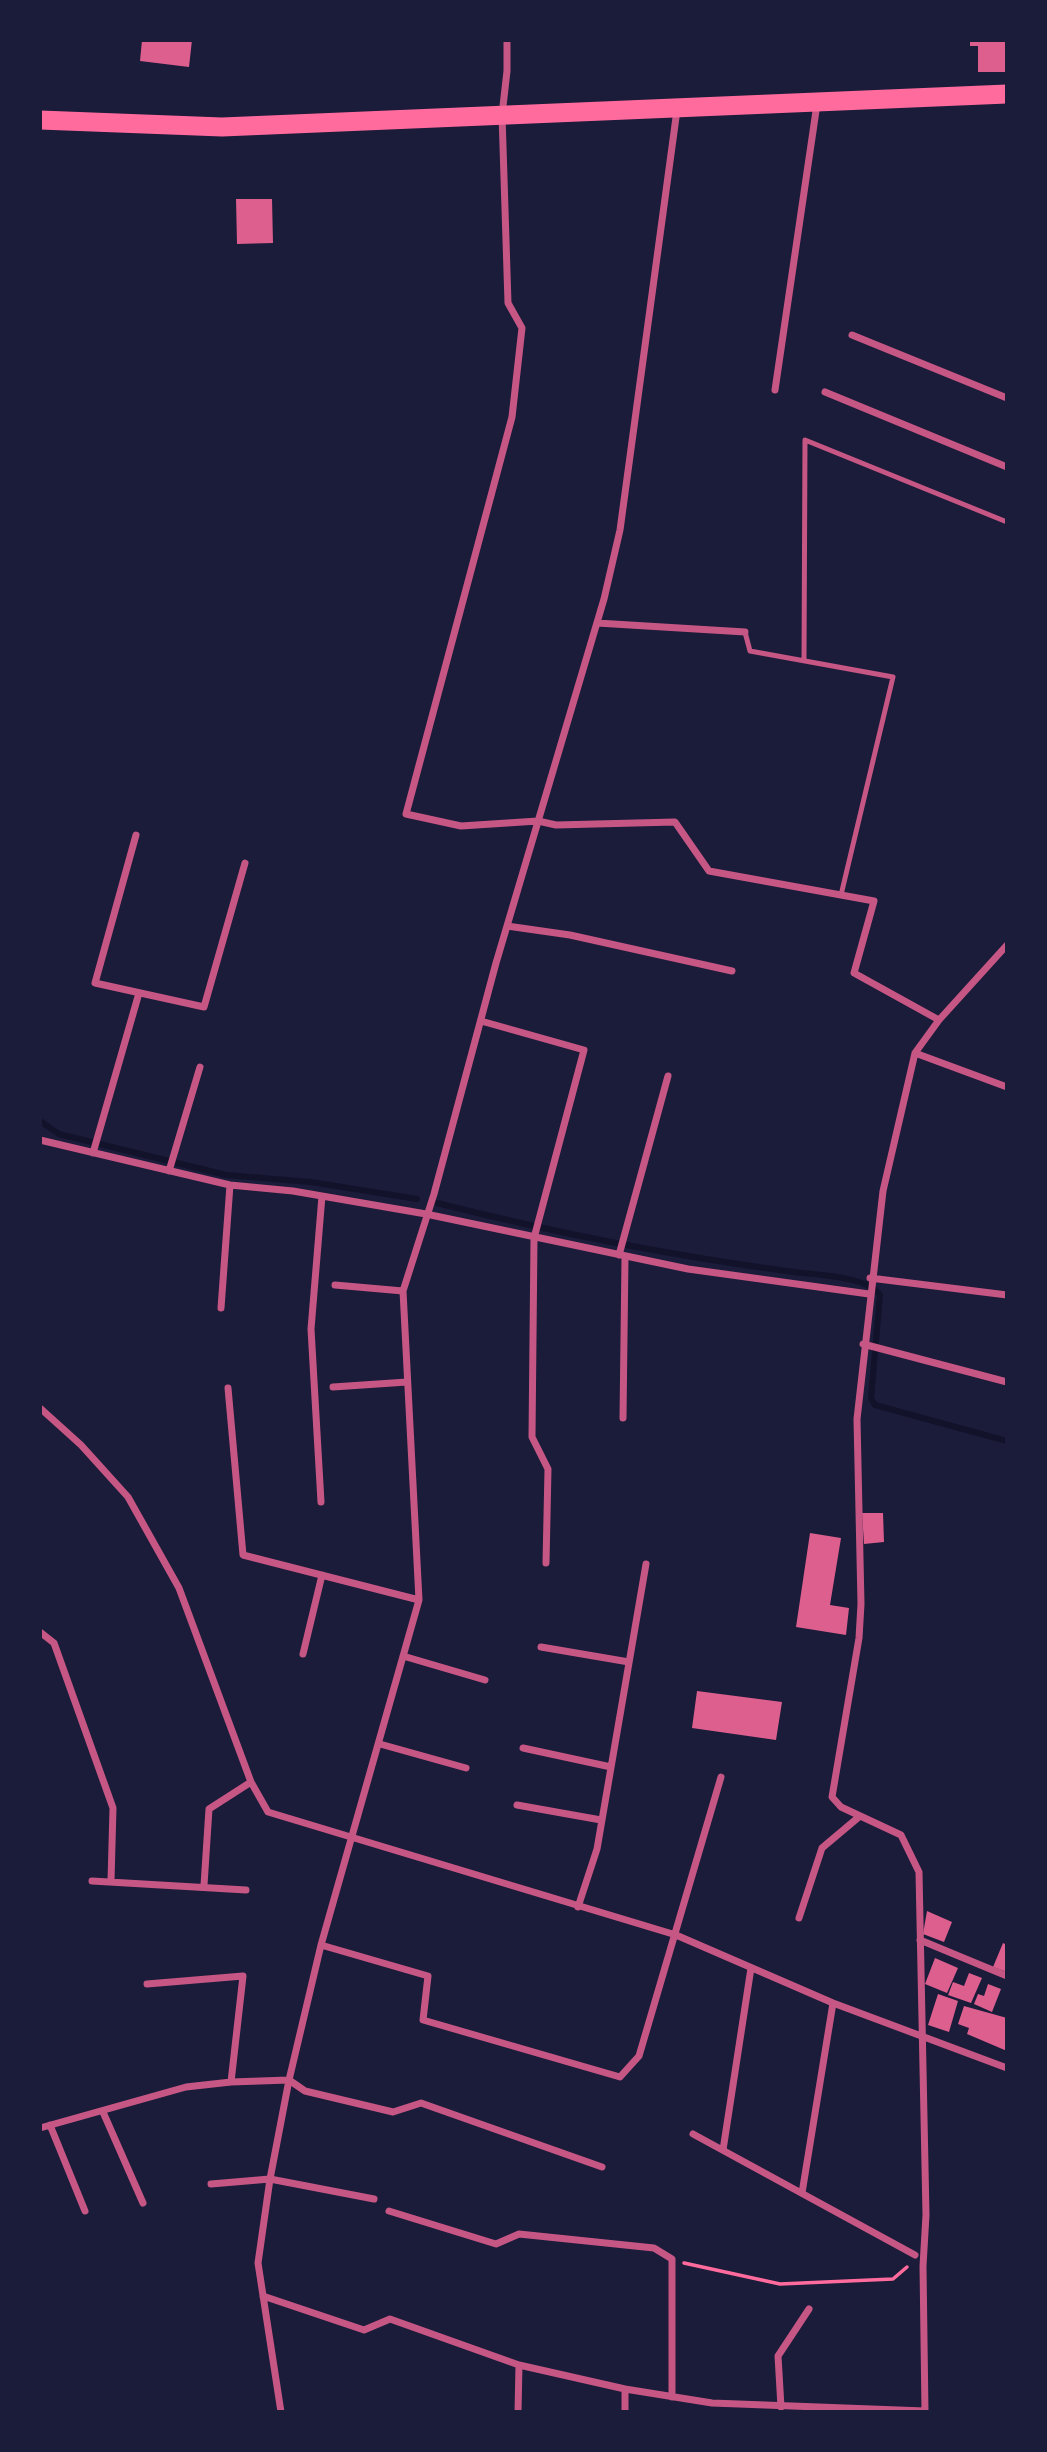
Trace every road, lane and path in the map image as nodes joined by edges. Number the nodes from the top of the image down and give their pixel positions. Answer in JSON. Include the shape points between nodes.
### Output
{"nodes":[{"id":1,"x":507,"y":40,"type":"edge"},
{"id":2,"x":1007,"y":94,"type":"edge"},
{"id":3,"x":817,"y":103,"type":"junction"},
{"id":4,"x":677,"y":109,"type":"junction"},
{"id":5,"x":502,"y":115,"type":"junction"},
{"id":6,"x":40,"y":120,"type":"edge"},
{"id":7,"x":852,"y":335,"type":"dead end"},
{"id":8,"x":775,"y":390,"type":"dead end"},
{"id":9,"x":825,"y":392,"type":"dead end"},
{"id":10,"x":1007,"y":398,"type":"edge"},
{"id":11,"x":1007,"y":467,"type":"edge"},
{"id":12,"x":1007,"y":522,"type":"edge"},
{"id":13,"x":597,"y":624,"type":"junction"},
{"id":14,"x":745,"y":632,"type":"joint"},
{"id":15,"x":804,"y":659,"type":"junction"},
{"id":16,"x":538,"y":821,"type":"junction"},
{"id":17,"x":136,"y":835,"type":"dead end"},
{"id":18,"x":245,"y":863,"type":"dead end"},
{"id":19,"x":841,"y":895,"type":"junction"},
{"id":20,"x":507,"y":926,"type":"junction"},
{"id":21,"x":1007,"y":945,"type":"edge"},
{"id":22,"x":732,"y":971,"type":"dead end"},
{"id":23,"x":139,"y":993,"type":"junction"},
{"id":24,"x":939,"y":1020,"type":"junction"},
{"id":25,"x":481,"y":1021,"type":"junction"},
{"id":26,"x":915,"y":1053,"type":"junction"},
{"id":27,"x":200,"y":1067,"type":"dead end"},
{"id":28,"x":668,"y":1076,"type":"dead end"},
{"id":29,"x":1007,"y":1087,"type":"edge"},
{"id":30,"x":40,"y":1140,"type":"edge"},
{"id":31,"x":95,"y":1147,"type":"junction"},
{"id":32,"x":170,"y":1165,"type":"junction"},
{"id":33,"x":230,"y":1185,"type":"junction"},
{"id":34,"x":322,"y":1196,"type":"junction"},
{"id":35,"x":426,"y":1213,"type":"junction"},
{"id":36,"x":536,"y":1230,"type":"junction"},
{"id":37,"x":622,"y":1250,"type":"junction"},
{"id":38,"x":335,"y":1285,"type":"dead end"},
{"id":39,"x":870,"y":1286,"type":"junction"},
{"id":40,"x":403,"y":1291,"type":"junction"},
{"id":41,"x":1007,"y":1295,"type":"edge"},
{"id":42,"x":221,"y":1308,"type":"dead end"},
{"id":43,"x":867,"y":1345,"type":"junction"},
{"id":44,"x":407,"y":1382,"type":"junction"},
{"id":45,"x":1007,"y":1382,"type":"edge"},
{"id":46,"x":333,"y":1387,"type":"dead end"},
{"id":47,"x":228,"y":1388,"type":"dead end"},
{"id":48,"x":40,"y":1408,"type":"edge"},
{"id":49,"x":622,"y":1418,"type":"dead end"},
{"id":50,"x":321,"y":1502,"type":"dead end"},
{"id":51,"x":546,"y":1563,"type":"dead end"},
{"id":52,"x":646,"y":1564,"type":"dead end"},
{"id":53,"x":322,"y":1575,"type":"junction"},
{"id":54,"x":419,"y":1600,"type":"junction"},
{"id":55,"x":40,"y":1632,"type":"edge"},
{"id":56,"x":541,"y":1647,"type":"dead end"},
{"id":57,"x":303,"y":1654,"type":"dead end"},
{"id":58,"x":403,"y":1657,"type":"junction"},
{"id":59,"x":629,"y":1662,"type":"junction"},
{"id":60,"x":485,"y":1680,"type":"dead end"},
{"id":61,"x":380,"y":1744,"type":"junction"},
{"id":62,"x":523,"y":1748,"type":"dead end"},
{"id":63,"x":611,"y":1767,"type":"junction"},
{"id":64,"x":466,"y":1768,"type":"dead end"},
{"id":65,"x":721,"y":1777,"type":"dead end"},
{"id":66,"x":251,"y":1782,"type":"junction"},
{"id":67,"x":517,"y":1805,"type":"dead end"},
{"id":68,"x":860,"y":1816,"type":"junction"},
{"id":69,"x":601,"y":1820,"type":"junction"},
{"id":70,"x":353,"y":1839,"type":"junction"},
{"id":71,"x":92,"y":1881,"type":"dead end"},
{"id":72,"x":111,"y":1881,"type":"junction"},
{"id":73,"x":204,"y":1885,"type":"junction"},
{"id":74,"x":246,"y":1890,"type":"dead end"},
{"id":75,"x":578,"y":1907,"type":"junction"},
{"id":76,"x":799,"y":1918,"type":"dead end"},
{"id":77,"x":676,"y":1936,"type":"junction"},
{"id":78,"x":920,"y":1940,"type":"junction"},
{"id":79,"x":321,"y":1945,"type":"junction"},
{"id":80,"x":751,"y":1968,"type":"junction"},
{"id":81,"x":1007,"y":1976,"type":"edge"},
{"id":82,"x":148,"y":1984,"type":"dead end"},
{"id":83,"x":833,"y":2003,"type":"junction"},
{"id":84,"x":921,"y":2036,"type":"junction"},
{"id":85,"x":1007,"y":2068,"type":"edge"},
{"id":86,"x":289,"y":2080,"type":"junction"},
{"id":87,"x":231,"y":2082,"type":"junction"},
{"id":88,"x":103,"y":2112,"type":"junction"},
{"id":89,"x":50,"y":2125,"type":"junction"},
{"id":90,"x":40,"y":2128,"type":"edge"},
{"id":91,"x":692,"y":2134,"type":"dead end"},
{"id":92,"x":723,"y":2150,"type":"junction"},
{"id":93,"x":603,"y":2167,"type":"dead end"},
{"id":94,"x":270,"y":2179,"type":"junction"},
{"id":95,"x":211,"y":2184,"type":"dead end"},
{"id":96,"x":802,"y":2193,"type":"junction"},
{"id":97,"x":374,"y":2199,"type":"dead end"},
{"id":98,"x":143,"y":2203,"type":"dead end"},
{"id":99,"x":85,"y":2211,"type":"dead end"},
{"id":100,"x":389,"y":2211,"type":"dead end"},
{"id":101,"x":915,"y":2255,"type":"joint"},
{"id":102,"x":672,"y":2259,"type":"junction"},
{"id":103,"x":263,"y":2296,"type":"junction"},
{"id":104,"x":809,"y":2309,"type":"dead end"},
{"id":105,"x":519,"y":2365,"type":"junction"},
{"id":106,"x":625,"y":2389,"type":"junction"},
{"id":107,"x":672,"y":2397,"type":"junction"},
{"id":108,"x":711,"y":2407,"type":"edge"},
{"id":109,"x":781,"y":2407,"type":"junction"},
{"id":110,"x":925,"y":2411,"type":"edge"},
{"id":111,"x":281,"y":2412,"type":"edge"},
{"id":112,"x":518,"y":2412,"type":"edge"},
{"id":113,"x":625,"y":2412,"type":"edge"}],
"edges":[{"from":1,"to":5,"type":"street"},
{"from":2,"to":3,"type":"highway"},
{"from":3,"to":4,"type":"highway"},
{"from":3,"to":8,"type":"street"},
{"from":4,"to":5,"type":"highway"},
{"from":4,"to":13,"type":"street","via":[[620,530]]},
{"from":5,"to":6,"type":"highway","via":[[222,127]]},
{"from":5,"to":16,"type":"street","via":[[508,303],[523,328],[512,417],[406,814],[461,826]]},
{"from":7,"to":10,"type":"street"},
{"from":9,"to":11,"type":"street"},
{"from":12,"to":15,"type":"lane","via":[[805,440]]},
{"from":13,"to":14,"type":"street"},
{"from":13,"to":16,"type":"street"},
{"from":14,"to":15,"type":"lane","via":[[750,651]]},
{"from":15,"to":19,"type":"lane","via":[[893,677]]},
{"from":16,"to":19,"type":"street","via":[[556,825],[675,822],[709,871]]},
{"from":16,"to":20,"type":"street"},
{"from":17,"to":23,"type":"street","via":[[95,983]]},
{"from":18,"to":23,"type":"street","via":[[204,1007]]},
{"from":19,"to":24,"type":"street","via":[[874,901],[854,973]]},
{"from":20,"to":22,"type":"street","via":[[570,935]]},
{"from":20,"to":25,"type":"street"},
{"from":21,"to":24,"type":"street"},
{"from":23,"to":31,"type":"street"},
{"from":24,"to":26,"type":"street"},
{"from":25,"to":35,"type":"street"},
{"from":25,"to":36,"type":"street","via":[[584,1050]]},
{"from":26,"to":29,"type":"street"},
{"from":26,"to":39,"type":"street","via":[[883,1191]]},
{"from":27,"to":32,"type":"street"},
{"from":28,"to":37,"type":"street"},
{"from":30,"to":31,"type":"street"},
{"from":31,"to":32,"type":"street"},
{"from":32,"to":33,"type":"street"},
{"from":33,"to":34,"type":"street"},
{"from":33,"to":42,"type":"street"},
{"from":34,"to":35,"type":"street"},
{"from":34,"to":50,"type":"street","via":[[311,1329]]},
{"from":35,"to":36,"type":"street"},
{"from":35,"to":40,"type":"street"},
{"from":36,"to":37,"type":"street"},
{"from":36,"to":51,"type":"street","via":[[532,1437],[548,1469]]},
{"from":37,"to":39,"type":"street","via":[[688,1269]]},
{"from":37,"to":49,"type":"street"},
{"from":38,"to":40,"type":"street"},
{"from":39,"to":41,"type":"street"},
{"from":39,"to":43,"type":"street"},
{"from":40,"to":44,"type":"street"},
{"from":43,"to":45,"type":"street"},
{"from":43,"to":68,"type":"street","via":[[857,1419],[859,1638],[832,1797]]},
{"from":44,"to":46,"type":"street"},
{"from":44,"to":54,"type":"street"},
{"from":47,"to":53,"type":"street","via":[[243,1555]]},
{"from":48,"to":66,"type":"street","via":[[81,1445],[134,1509],[179,1588]]},
{"from":52,"to":59,"type":"street"},
{"from":53,"to":54,"type":"street"},
{"from":53,"to":57,"type":"street"},
{"from":54,"to":58,"type":"street"},
{"from":55,"to":72,"type":"street","via":[[54,1643],[113,1808]]},
{"from":56,"to":59,"type":"street"},
{"from":58,"to":60,"type":"street"},
{"from":58,"to":61,"type":"street"},
{"from":59,"to":63,"type":"street"},
{"from":61,"to":64,"type":"street"},
{"from":61,"to":70,"type":"street"},
{"from":62,"to":63,"type":"street"},
{"from":63,"to":69,"type":"street"},
{"from":65,"to":77,"type":"street"},
{"from":66,"to":70,"type":"street","via":[[268,1812]]},
{"from":66,"to":73,"type":"street","via":[[209,1809]]},
{"from":67,"to":69,"type":"street"},
{"from":68,"to":76,"type":"street","via":[[822,1847]]},
{"from":68,"to":78,"type":"street","via":[[901,1835],[914,1857],[919,1872]]},
{"from":69,"to":75,"type":"street","via":[[597,1849]]},
{"from":70,"to":75,"type":"street"},
{"from":70,"to":79,"type":"street"},
{"from":71,"to":72,"type":"street"},
{"from":72,"to":73,"type":"street"},
{"from":73,"to":74,"type":"street"},
{"from":75,"to":77,"type":"street"},
{"from":77,"to":79,"type":"street","via":[[639,2056],[621,2077],[423,2020],[428,1976]]},
{"from":77,"to":80,"type":"street"},
{"from":78,"to":81,"type":"street"},
{"from":78,"to":84,"type":"street"},
{"from":79,"to":86,"type":"street"},
{"from":80,"to":83,"type":"street"},
{"from":80,"to":92,"type":"street"},
{"from":82,"to":87,"type":"street","via":[[243,1976]]},
{"from":83,"to":84,"type":"street"},
{"from":83,"to":96,"type":"street"},
{"from":84,"to":85,"type":"street"},
{"from":84,"to":110,"type":"street"},
{"from":86,"to":87,"type":"street"},
{"from":86,"to":93,"type":"street","via":[[305,2091],[393,2112],[421,2103]]},
{"from":86,"to":94,"type":"street"},
{"from":87,"to":88,"type":"street","via":[[186,2087]]},
{"from":88,"to":89,"type":"street"},
{"from":88,"to":98,"type":"street"},
{"from":89,"to":90,"type":"street"},
{"from":89,"to":99,"type":"street"},
{"from":91,"to":92,"type":"street"},
{"from":92,"to":96,"type":"street"},
{"from":94,"to":95,"type":"street"},
{"from":94,"to":97,"type":"street"},
{"from":94,"to":103,"type":"street","via":[[258,2263]]},
{"from":96,"to":101,"type":"street"},
{"from":100,"to":102,"type":"street","via":[[496,2244],[519,2234],[654,2248]]},
{"from":101,"to":102,"type":"path","via":[[892,2279],[816,2284],[780,2284]]},
{"from":102,"to":107,"type":"street"},
{"from":103,"to":105,"type":"street","via":[[364,2330],[390,2319]]},
{"from":103,"to":111,"type":"street"},
{"from":104,"to":109,"type":"street","via":[[778,2357]]},
{"from":105,"to":106,"type":"street"},
{"from":105,"to":112,"type":"street"},
{"from":106,"to":107,"type":"street"},
{"from":106,"to":113,"type":"street"},
{"from":107,"to":108,"type":"street"},
{"from":108,"to":109,"type":"street"},
{"from":109,"to":110,"type":"street"}]}
